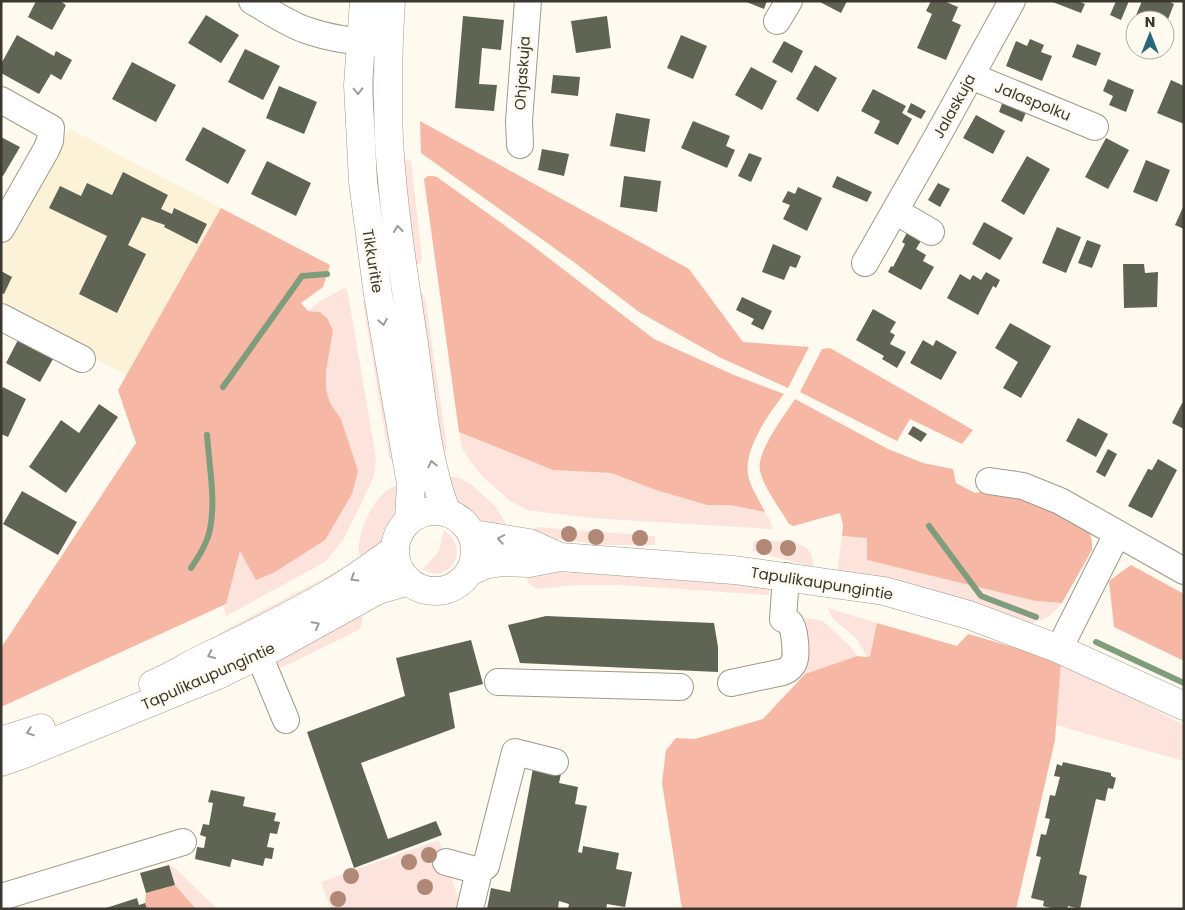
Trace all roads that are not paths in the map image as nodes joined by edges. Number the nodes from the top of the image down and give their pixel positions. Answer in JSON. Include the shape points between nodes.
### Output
{"nodes":[{"id":1,"x":252,"y":1,"type":"edge"},
{"id":2,"x":364,"y":1,"type":"edge"},
{"id":3,"x":391,"y":1,"type":"edge"},
{"id":4,"x":528,"y":1,"type":"edge"},
{"id":5,"x":1012,"y":1,"type":"edge"},
{"id":6,"x":361,"y":42,"type":"junction"},
{"id":7,"x":388,"y":44,"type":"junction"},
{"id":8,"x":971,"y":76,"type":"junction"},
{"id":9,"x":1,"y":100,"type":"edge"},
{"id":10,"x":1095,"y":127,"type":"dead end"},
{"id":11,"x":520,"y":145,"type":"dead end"},
{"id":12,"x":895,"y":211,"type":"junction"},
{"id":13,"x":1,"y":229,"type":"edge"},
{"id":14,"x":931,"y":232,"type":"dead end"},
{"id":15,"x":865,"y":263,"type":"dead end"},
{"id":16,"x":1,"y":317,"type":"edge"},
{"id":17,"x":82,"y":359,"type":"dead end"},
{"id":18,"x":988,"y":481,"type":"dead end"},
{"id":19,"x":446,"y":511,"type":"junction"},
{"id":20,"x":409,"y":519,"type":"junction"},
{"id":21,"x":473,"y":534,"type":"junction"},
{"id":22,"x":1117,"y":534,"type":"junction"},
{"id":23,"x":394,"y":550,"type":"junction"},
{"id":24,"x":560,"y":557,"type":"junction"},
{"id":25,"x":1184,"y":571,"type":"edge"},
{"id":26,"x":469,"y":572,"type":"junction"},
{"id":27,"x":786,"y":576,"type":"junction"},
{"id":28,"x":409,"y":581,"type":"junction"},
{"id":29,"x":256,"y":645,"type":"junction"},
{"id":30,"x":1059,"y":649,"type":"junction"},
{"id":31,"x":498,"y":682,"type":"dead end"},
{"id":32,"x":731,"y":683,"type":"dead end"},
{"id":33,"x":680,"y":687,"type":"dead end"},
{"id":34,"x":1184,"y":706,"type":"edge"},
{"id":35,"x":286,"y":720,"type":"dead end"},
{"id":36,"x":1,"y":741,"type":"edge"},
{"id":37,"x":1,"y":762,"type":"edge"},
{"id":38,"x":555,"y":762,"type":"dead end"},
{"id":39,"x":183,"y":842,"type":"dead end"},
{"id":40,"x":446,"y":862,"type":"dead end"},
{"id":41,"x":478,"y":871,"type":"junction"},
{"id":42,"x":1,"y":897,"type":"edge"},
{"id":43,"x":470,"y":909,"type":"edge"}],
"edges":[{"from":1,"to":6,"type":"street","via":[[305,30]]},
{"from":2,"to":6,"type":"main road","name":"Tikkuritie"},
{"from":3,"to":7,"type":"main road","name":"Tikkuritie"},
{"from":4,"to":11,"type":"street","name":"Ohjaskuja"},
{"from":5,"to":8,"type":"street","name":"Jalaskuja"},
{"from":6,"to":7,"type":"street"},
{"from":6,"to":20,"type":"main road","name":"Tikkuritie","one_way":true,"via":[[358,100],[364,191],[378,295],[411,484]]},
{"from":19,"to":7,"type":"main road","name":"Tikkuritie","one_way":true,"via":[[427,439],[399,239],[389,142]]},
{"from":8,"to":10,"type":"street","name":"Jalaspolku"},
{"from":8,"to":12,"type":"street","name":"Jalaskuja"},
{"from":9,"to":13,"type":"street","via":[[51,128],[46,150]]},
{"from":12,"to":14,"type":"street"},
{"from":12,"to":15,"type":"street","name":"Jalaskuja"},
{"from":16,"to":17,"type":"street"},
{"from":18,"to":22,"type":"street","via":[[1014,484],[1041,493]]},
{"from":19,"to":20,"type":"main road","via":[[429,510]]},
{"from":19,"to":21,"type":"main road","via":[[466,523]]},
{"from":20,"to":23,"type":"main road","via":[[398,535]]},
{"from":24,"to":21,"type":"main road","name":"Tapulikaupungintie","one_way":true,"via":[[530,543]]},
{"from":21,"to":26,"type":"main road","via":[[474,554]]},
{"from":22,"to":25,"type":"street"},
{"from":22,"to":30,"type":"street"},
{"from":23,"to":28,"type":"main road","via":[[402,574]]},
{"from":23,"to":29,"type":"main road","name":"Tapulikaupungintie","one_way":true},
{"from":24,"to":26,"type":"main road","name":"Tapulikaupungintie","via":[[529,563],[502,562]]},
{"from":24,"to":27,"type":"main road","name":"Tapulikaupungintie"},
{"from":26,"to":28,"type":"main road","via":[[454,588],[440,592],[426,590]]},
{"from":27,"to":30,"type":"main road","name":"Tapulikaupungintie","via":[[884,590],[969,615]]},
{"from":27,"to":32,"type":"street","via":[[783,619],[790,622],[793,630],[794,662],[783,672]]},
{"from":29,"to":28,"type":"main road","name":"Tapulikaupungintie","one_way":true,"via":[[378,590]]},
{"from":29,"to":35,"type":"street"},
{"from":29,"to":36,"type":"main road","name":"Tapulikaupungintie","one_way":true,"via":[[187,666],[127,696]]},
{"from":29,"to":37,"type":"main road","name":"Tapulikaupungintie","via":[[220,674]]},
{"from":30,"to":34,"type":"main road","name":"Tapulikaupungintie"},
{"from":31,"to":33,"type":"street"},
{"from":38,"to":41,"type":"street","via":[[515,752],[486,866]]},
{"from":39,"to":42,"type":"street"},
{"from":40,"to":41,"type":"street"},
{"from":41,"to":43,"type":"street"}]}
